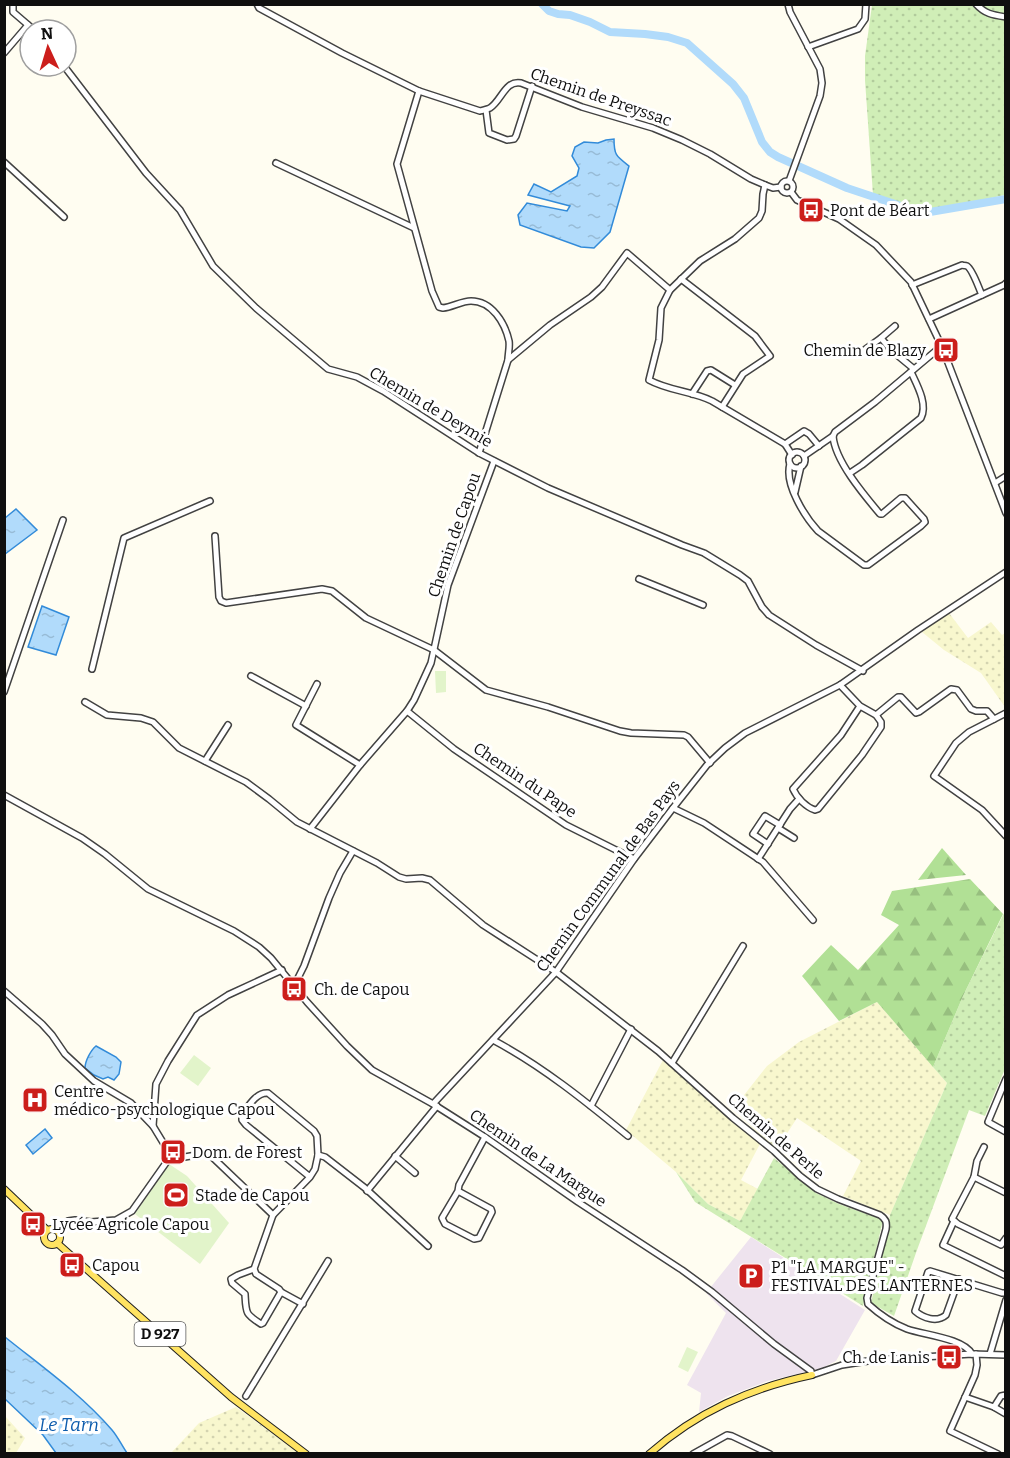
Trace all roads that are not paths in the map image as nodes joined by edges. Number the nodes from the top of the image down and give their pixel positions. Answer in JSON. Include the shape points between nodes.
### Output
{"nodes":[{"id":1,"x":13,"y":4,"type":"edge"},
{"id":2,"x":257,"y":4,"type":"edge"},
{"id":3,"x":788,"y":4,"type":"edge"},
{"id":4,"x":866,"y":4,"type":"edge"},
{"id":5,"x":976,"y":4,"type":"edge"},
{"id":6,"x":1005,"y":17,"type":"edge"},
{"id":7,"x":20,"y":18,"type":"edge"},
{"id":8,"x":18,"y":37,"type":"edge"},
{"id":9,"x":808,"y":47,"type":"junction"},
{"id":10,"x":4,"y":53,"type":"edge"},
{"id":11,"x":73,"y":78,"type":"edge"},
{"id":12,"x":532,"y":86,"type":"junction"},
{"id":13,"x":419,"y":91,"type":"junction"},
{"id":14,"x":486,"y":110,"type":"junction"},
{"id":15,"x":4,"y":162,"type":"edge"},
{"id":16,"x":276,"y":163,"type":"dead end"},
{"id":17,"x":789,"y":181,"type":"junction"},
{"id":18,"x":765,"y":185,"type":"junction"},
{"id":19,"x":781,"y":187,"type":"junction"},
{"id":20,"x":791,"y":192,"type":"junction"},
{"id":21,"x":64,"y":217,"type":"dead end"},
{"id":22,"x":414,"y":228,"type":"junction"},
{"id":23,"x":681,"y":279,"type":"junction"},
{"id":24,"x":1005,"y":283,"type":"edge"},
{"id":25,"x":912,"y":285,"type":"junction"},
{"id":26,"x":670,"y":290,"type":"junction"},
{"id":27,"x":982,"y":295,"type":"junction"},
{"id":28,"x":929,"y":319,"type":"junction"},
{"id":29,"x":895,"y":326,"type":"dead end"},
{"id":30,"x":881,"y":338,"type":"junction"},
{"id":31,"x":942,"y":348,"type":"junction"},
{"id":32,"x":863,"y":351,"type":"dead end"},
{"id":33,"x":508,"y":360,"type":"junction"},
{"id":34,"x":913,"y":371,"type":"junction"},
{"id":35,"x":735,"y":385,"type":"junction"},
{"id":36,"x":692,"y":394,"type":"junction"},
{"id":37,"x":722,"y":407,"type":"junction"},
{"id":38,"x":834,"y":434,"type":"junction"},
{"id":39,"x":785,"y":444,"type":"junction"},
{"id":40,"x":819,"y":446,"type":"junction"},
{"id":41,"x":479,"y":453,"type":"junction"},
{"id":42,"x":792,"y":455,"type":"junction"},
{"id":43,"x":804,"y":456,"type":"junction"},
{"id":44,"x":494,"y":460,"type":"junction"},
{"id":45,"x":790,"y":464,"type":"junction"},
{"id":46,"x":801,"y":466,"type":"junction"},
{"id":47,"x":850,"y":473,"type":"junction"},
{"id":48,"x":1005,"y":476,"type":"edge"},
{"id":49,"x":995,"y":483,"type":"junction"},
{"id":50,"x":794,"y":493,"type":"junction"},
{"id":51,"x":210,"y":501,"type":"dead end"},
{"id":52,"x":1005,"y":513,"type":"edge"},
{"id":53,"x":63,"y":520,"type":"dead end"},
{"id":54,"x":215,"y":536,"type":"dead end"},
{"id":55,"x":1005,"y":572,"type":"edge"},
{"id":56,"x":639,"y":579,"type":"dead end"},
{"id":57,"x":703,"y":605,"type":"dead end"},
{"id":58,"x":434,"y":650,"type":"junction"},
{"id":59,"x":92,"y":669,"type":"dead end"},
{"id":60,"x":863,"y":671,"type":"junction"},
{"id":61,"x":251,"y":676,"type":"dead end"},
{"id":62,"x":317,"y":684,"type":"dead end"},
{"id":63,"x":840,"y":686,"type":"junction"},
{"id":64,"x":4,"y":692,"type":"edge"},
{"id":65,"x":85,"y":702,"type":"dead end"},
{"id":66,"x":306,"y":706,"type":"junction"},
{"id":67,"x":860,"y":706,"type":"junction"},
{"id":68,"x":407,"y":711,"type":"junction"},
{"id":69,"x":1005,"y":713,"type":"edge"},
{"id":70,"x":876,"y":715,"type":"junction"},
{"id":71,"x":994,"y":719,"type":"junction"},
{"id":72,"x":228,"y":725,"type":"dead end"},
{"id":73,"x":205,"y":761,"type":"junction"},
{"id":74,"x":710,"y":763,"type":"junction"},
{"id":75,"x":360,"y":765,"type":"junction"},
{"id":76,"x":4,"y":795,"type":"edge"},
{"id":77,"x":799,"y":798,"type":"junction"},
{"id":78,"x":673,"y":808,"type":"junction"},
{"id":79,"x":779,"y":827,"type":"junction"},
{"id":80,"x":310,"y":829,"type":"junction"},
{"id":81,"x":1005,"y":836,"type":"edge"},
{"id":82,"x":794,"y":838,"type":"dead end"},
{"id":83,"x":768,"y":844,"type":"junction"},
{"id":84,"x":353,"y":850,"type":"junction"},
{"id":85,"x":634,"y":859,"type":"junction"},
{"id":86,"x":758,"y":859,"type":"junction"},
{"id":87,"x":813,"y":920,"type":"dead end"},
{"id":88,"x":744,"y":946,"type":"dead end"},
{"id":89,"x":282,"y":970,"type":"junction"},
{"id":90,"x":556,"y":972,"type":"junction"},
{"id":91,"x":294,"y":986,"type":"junction"},
{"id":92,"x":4,"y":991,"type":"edge"},
{"id":93,"x":630,"y":1029,"type":"junction"},
{"id":94,"x":493,"y":1041,"type":"junction"},
{"id":95,"x":672,"y":1063,"type":"junction"},
{"id":96,"x":1005,"y":1079,"type":"edge"},
{"id":97,"x":1003,"y":1093,"type":"edge"},
{"id":98,"x":435,"y":1105,"type":"junction"},
{"id":99,"x":591,"y":1106,"type":"junction"},
{"id":100,"x":153,"y":1126,"type":"junction"},
{"id":101,"x":1005,"y":1132,"type":"edge"},
{"id":102,"x":628,"y":1136,"type":"dead end"},
{"id":103,"x":485,"y":1137,"type":"junction"},
{"id":104,"x":984,"y":1147,"type":"dead end"},
{"id":105,"x":318,"y":1155,"type":"junction"},
{"id":106,"x":396,"y":1156,"type":"junction"},
{"id":107,"x":168,"y":1157,"type":"junction"},
{"id":108,"x":415,"y":1173,"type":"dead end"},
{"id":109,"x":310,"y":1177,"type":"junction"},
{"id":110,"x":974,"y":1177,"type":"junction"},
{"id":111,"x":4,"y":1189,"type":"edge"},
{"id":112,"x":367,"y":1191,"type":"junction"},
{"id":113,"x":458,"y":1191,"type":"junction"},
{"id":114,"x":1005,"y":1193,"type":"edge"},
{"id":115,"x":273,"y":1215,"type":"junction"},
{"id":116,"x":954,"y":1221,"type":"junction"},
{"id":117,"x":56,"y":1229,"type":"junction"},
{"id":118,"x":47,"y":1230,"type":"junction"},
{"id":119,"x":1005,"y":1238,"type":"edge"},
{"id":120,"x":57,"y":1243,"type":"junction"},
{"id":121,"x":428,"y":1245,"type":"dead end"},
{"id":122,"x":328,"y":1261,"type":"dead end"},
{"id":123,"x":254,"y":1269,"type":"junction"},
{"id":124,"x":1005,"y":1276,"type":"edge"},
{"id":125,"x":959,"y":1279,"type":"junction"},
{"id":126,"x":281,"y":1292,"type":"junction"},
{"id":127,"x":1005,"y":1293,"type":"edge"},
{"id":128,"x":1005,"y":1300,"type":"edge"},
{"id":129,"x":303,"y":1304,"type":"junction"},
{"id":130,"x":998,"y":1322,"type":"junction"},
{"id":131,"x":1005,"y":1324,"type":"edge"},
{"id":132,"x":974,"y":1354,"type":"junction"},
{"id":133,"x":990,"y":1354,"type":"junction"},
{"id":134,"x":1005,"y":1355,"type":"edge"},
{"id":135,"x":812,"y":1375,"type":"junction"},
{"id":136,"x":1005,"y":1395,"type":"edge"},
{"id":137,"x":246,"y":1396,"type":"dead end"},
{"id":138,"x":965,"y":1397,"type":"junction"},
{"id":139,"x":994,"y":1407,"type":"junction"},
{"id":140,"x":1005,"y":1414,"type":"edge"},
{"id":141,"x":306,"y":1454,"type":"edge"},
{"id":142,"x":649,"y":1454,"type":"edge"},
{"id":143,"x":693,"y":1454,"type":"edge"},
{"id":144,"x":771,"y":1454,"type":"edge"},
{"id":145,"x":998,"y":1454,"type":"edge"}],
"edges":[{"from":1,"to":7,"type":"street","via":[[13,12]]},
{"from":2,"to":13,"type":"street"},
{"from":3,"to":9,"type":"street"},
{"from":4,"to":9,"type":"street","via":[[865,19],[858,29]]},
{"from":5,"to":6,"type":"street","via":[[982,11]]},
{"from":8,"to":10,"type":"street"},
{"from":9,"to":17,"type":"street","via":[[820,69],[822,83]]},
{"from":11,"to":41,"type":"street","name":"Chemin de Deymie","via":[[146,173],[180,210],[213,266],[256,308],[328,369],[357,377],[383,391]]},
{"from":12,"to":14,"type":"street","name":"Chemin de Preyssac","via":[[516,82],[510,85]]},
{"from":12,"to":14,"type":"street","via":[[514,140],[489,133]]},
{"from":12,"to":18,"type":"street","name":"Chemin de Preyssac","via":[[682,140]]},
{"from":13,"to":14,"type":"street"},
{"from":13,"to":22,"type":"street","via":[[397,164]]},
{"from":15,"to":21,"type":"street"},
{"from":16,"to":22,"type":"street"},
{"from":17,"to":19,"type":"street"},
{"from":17,"to":20,"type":"street","via":[[794,187]]},
{"from":18,"to":19,"type":"street","name":"Chemin de Preyssac"},
{"from":18,"to":23,"type":"street","via":[[759,218]]},
{"from":19,"to":20,"type":"street","via":[[785,193]]},
{"from":20,"to":25,"type":"street","via":[[797,200],[839,219],[876,244]]},
{"from":22,"to":33,"type":"street","via":[[439,307],[471,301],[491,308],[508,338]]},
{"from":23,"to":26,"type":"street"},
{"from":23,"to":35,"type":"street","via":[[755,336],[770,356],[743,374]]},
{"from":24,"to":27,"type":"street"},
{"from":25,"to":27,"type":"street","via":[[965,265]]},
{"from":25,"to":28,"type":"street"},
{"from":26,"to":33,"type":"street","via":[[627,253],[591,297]]},
{"from":26,"to":36,"type":"street","via":[[661,308],[659,340],[649,380]]},
{"from":27,"to":28,"type":"street"},
{"from":28,"to":31,"type":"street"},
{"from":29,"to":30,"type":"street"},
{"from":30,"to":32,"type":"street"},
{"from":30,"to":34,"type":"street"},
{"from":31,"to":34,"type":"street"},
{"from":31,"to":49,"type":"street"},
{"from":33,"to":41,"type":"street"},
{"from":34,"to":38,"type":"street"},
{"from":34,"to":47,"type":"street","via":[[924,406],[921,418]]},
{"from":35,"to":36,"type":"street","via":[[711,370]]},
{"from":35,"to":37,"type":"street"},
{"from":36,"to":37,"type":"street"},
{"from":37,"to":39,"type":"street"},
{"from":38,"to":40,"type":"street"},
{"from":38,"to":47,"type":"street","via":[[837,450]]},
{"from":39,"to":40,"type":"street","via":[[804,431]]},
{"from":39,"to":42,"type":"street"},
{"from":40,"to":43,"type":"street"},
{"from":41,"to":44,"type":"street","name":"Chemin de Deymie"},
{"from":42,"to":43,"type":"street","via":[[798,452]]},
{"from":42,"to":45,"type":"street"},
{"from":43,"to":46,"type":"street"},
{"from":44,"to":58,"type":"street","name":"Chemin de Capou","via":[[448,585]]},
{"from":44,"to":60,"type":"street","name":"Chemin de Deymie","via":[[548,488],[704,553],[748,581],[769,615]]},
{"from":45,"to":46,"type":"street"},
{"from":45,"to":50,"type":"street"},
{"from":46,"to":50,"type":"street"},
{"from":47,"to":50,"type":"street","via":[[880,514],[905,498],[925,522],[868,565],[818,531]]},
{"from":48,"to":49,"type":"street"},
{"from":49,"to":52,"type":"street"},
{"from":51,"to":59,"type":"street","via":[[124,538]]},
{"from":53,"to":64,"type":"street"},
{"from":54,"to":58,"type":"street","via":[[221,601],[332,591],[366,618]]},
{"from":55,"to":60,"type":"street","name":"Chemin Communal de Bas Pays"},
{"from":56,"to":57,"type":"street"},
{"from":58,"to":68,"type":"street","name":"Chemin de Capou"},
{"from":58,"to":74,"type":"street","via":[[486,690],[620,731],[684,735]]},
{"from":60,"to":63,"type":"street","name":"Chemin Communal de Bas Pays"},
{"from":61,"to":66,"type":"street"},
{"from":62,"to":66,"type":"street"},
{"from":63,"to":67,"type":"street"},
{"from":63,"to":74,"type":"street","name":"Chemin Communal de Bas Pays","via":[[745,733]]},
{"from":65,"to":73,"type":"street","name":"Chemin de Perle","via":[[107,715],[153,723],[179,747]]},
{"from":66,"to":75,"type":"street","via":[[296,725]]},
{"from":67,"to":70,"type":"street"},
{"from":67,"to":77,"type":"street","via":[[841,735],[793,789]]},
{"from":68,"to":75,"type":"street","name":"Chemin de Capou"},
{"from":68,"to":85,"type":"street","name":"Chemin du Pape","via":[[454,749],[566,825]]},
{"from":69,"to":71,"type":"street"},
{"from":70,"to":71,"type":"street","via":[[898,697],[919,712],[954,688],[971,709],[987,711]]},
{"from":70,"to":77,"type":"street","via":[[881,727],[818,809],[811,809]]},
{"from":71,"to":81,"type":"street","via":[[956,742],[934,776],[982,810]]},
{"from":72,"to":73,"type":"street"},
{"from":73,"to":80,"type":"street","name":"Chemin de Perle","via":[[246,782]]},
{"from":74,"to":78,"type":"street","name":"Chemin Communal de Bas Pays"},
{"from":75,"to":80,"type":"street","name":"Chemin de Capou"},
{"from":76,"to":89,"type":"street","name":"Chemin de La Margue","via":[[82,838],[148,889],[234,931],[259,947]]},
{"from":77,"to":79,"type":"street"},
{"from":78,"to":85,"type":"street","name":"Chemin Communal de Bas Pays"},
{"from":78,"to":86,"type":"street"},
{"from":79,"to":82,"type":"street"},
{"from":79,"to":83,"type":"street"},
{"from":79,"to":83,"type":"street","via":[[765,816],[753,834]]},
{"from":80,"to":84,"type":"street","name":"Chemin de Perle"},
{"from":83,"to":86,"type":"street"},
{"from":84,"to":90,"type":"street","name":"Chemin de Perle","via":[[399,877],[430,880],[483,925]]},
{"from":84,"to":91,"type":"street","via":[[328,898]]},
{"from":85,"to":90,"type":"street","name":"Chemin Communal de Bas Pays"},
{"from":86,"to":87,"type":"street"},
{"from":88,"to":95,"type":"street"},
{"from":89,"to":91,"type":"street","name":"Chemin de La Margue"},
{"from":89,"to":100,"type":"street","via":[[228,995],[196,1016],[156,1084]]},
{"from":90,"to":93,"type":"street","name":"Chemin de Perle"},
{"from":90,"to":94,"type":"street","name":"Chemin Communal de Bas Pays"},
{"from":91,"to":98,"type":"street","name":"Chemin de La Margue","via":[[372,1070]]},
{"from":92,"to":100,"type":"street","via":[[42,1024],[94,1081],[131,1102]]},
{"from":93,"to":95,"type":"street","name":"Chemin de Perle"},
{"from":93,"to":99,"type":"street"},
{"from":94,"to":98,"type":"street","name":"Chemin Communal de Bas Pays"},
{"from":94,"to":99,"type":"street","via":[[528,1060]]},
{"from":95,"to":132,"type":"street","name":"Chemin de Perle","via":[[817,1190],[884,1218],[887,1224],[867,1304],[901,1327],[950,1340]]},
{"from":96,"to":97,"type":"street"},
{"from":97,"to":101,"type":"street","via":[[988,1122]]},
{"from":98,"to":103,"type":"street","name":"Chemin de La Margue"},
{"from":98,"to":106,"type":"street","name":"Chemin Communal de Bas Pays"},
{"from":99,"to":102,"type":"street"},
{"from":100,"to":107,"type":"street"},
{"from":103,"to":113,"type":"street"},
{"from":103,"to":135,"type":"street","name":"Chemin de La Margue","via":[[699,1282]]},
{"from":104,"to":110,"type":"street"},
{"from":105,"to":109,"type":"street"},
{"from":105,"to":109,"type":"street","via":[[314,1131],[268,1093],[260,1094],[242,1115],[246,1125]]},
{"from":105,"to":112,"type":"street"},
{"from":106,"to":108,"type":"street"},
{"from":106,"to":112,"type":"street","name":"Chemin Communal de Bas Pays"},
{"from":107,"to":115,"type":"street","via":[[208,1153]]},
{"from":107,"to":117,"type":"street","via":[[128,1214],[107,1222],[68,1221]]},
{"from":109,"to":115,"type":"street"},
{"from":110,"to":114,"type":"street"},
{"from":110,"to":116,"type":"street"},
{"from":111,"to":118,"type":"main road"},
{"from":112,"to":121,"type":"street"},
{"from":113,"to":113,"type":"street","via":[[492,1212],[479,1238],[445,1224],[442,1218]]},
{"from":115,"to":123,"type":"street"},
{"from":116,"to":119,"type":"street","via":[[1001,1245]]},
{"from":116,"to":124,"type":"street","via":[[944,1245]]},
{"from":117,"to":118,"type":"main road"},
{"from":117,"to":120,"type":"main road","via":[[60,1236]]},
{"from":118,"to":120,"type":"main road","via":[[45,1241],[49,1245]]},
{"from":120,"to":141,"type":"main road","number":"D 927","via":[[226,1392]]},
{"from":122,"to":129,"type":"street"},
{"from":123,"to":126,"type":"street"},
{"from":123,"to":126,"type":"street","via":[[231,1279],[245,1294],[249,1317],[263,1323]]},
{"from":125,"to":125,"type":"street","via":[[928,1272],[915,1311],[941,1320]]},
{"from":125,"to":127,"type":"street"},
{"from":126,"to":129,"type":"street"},
{"from":128,"to":130,"type":"street"},
{"from":129,"to":137,"type":"street"},
{"from":130,"to":131,"type":"street"},
{"from":130,"to":133,"type":"street"},
{"from":132,"to":133,"type":"street"},
{"from":132,"to":135,"type":"street","via":[[852,1363]]},
{"from":132,"to":138,"type":"street","via":[[977,1368]]},
{"from":133,"to":134,"type":"street"},
{"from":135,"to":142,"type":"main road","via":[[778,1382],[733,1399],[688,1424]]},
{"from":136,"to":139,"type":"street"},
{"from":138,"to":139,"type":"street"},
{"from":138,"to":145,"type":"street","via":[[950,1431]]},
{"from":139,"to":140,"type":"street"},
{"from":143,"to":144,"type":"street","via":[[728,1436]]}]}
